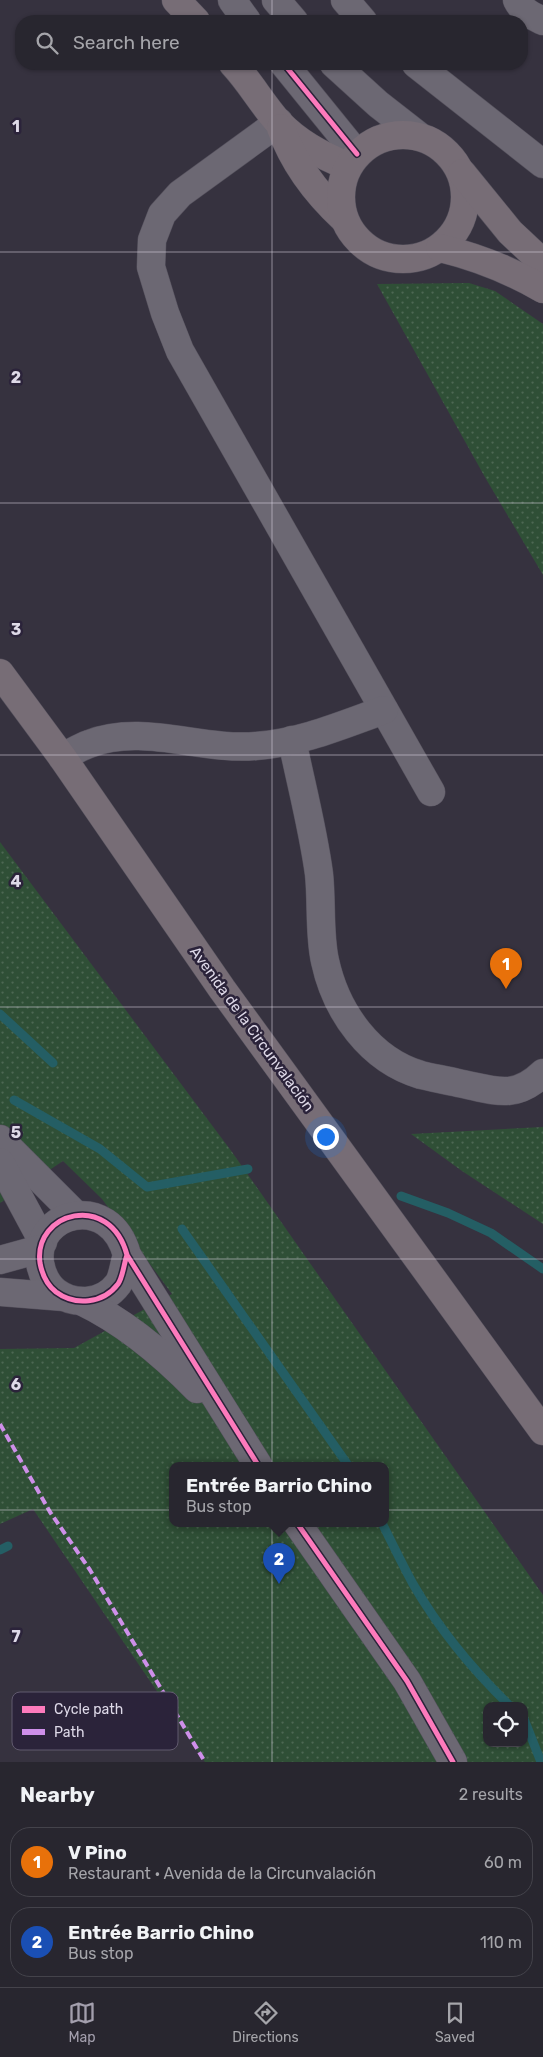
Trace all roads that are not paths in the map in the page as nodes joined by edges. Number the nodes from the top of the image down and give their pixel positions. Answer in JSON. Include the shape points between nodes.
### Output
{"nodes":[{"id":1,"x":176,"y":0,"type":"edge"},
{"id":2,"x":232,"y":0,"type":"edge"},
{"id":3,"x":276,"y":0,"type":"edge"},
{"id":4,"x":345,"y":0,"type":"edge"},
{"id":5,"x":517,"y":0,"type":"edge"},
{"id":6,"x":190,"y":15,"type":"edge"},
{"id":7,"x":243,"y":15,"type":"edge"},
{"id":8,"x":289,"y":15,"type":"edge"},
{"id":9,"x":358,"y":15,"type":"edge"},
{"id":10,"x":543,"y":21,"type":"edge"},
{"id":11,"x":238,"y":70,"type":"edge"},
{"id":12,"x":288,"y":70,"type":"edge"},
{"id":13,"x":341,"y":70,"type":"edge"},
{"id":14,"x":424,"y":70,"type":"edge"},
{"id":15,"x":279,"y":122,"type":"junction"},
{"id":16,"x":419,"y":136,"type":"junction"},
{"id":17,"x":353,"y":160,"type":"junction"},
{"id":18,"x":543,"y":164,"type":"edge"},
{"id":19,"x":459,"y":168,"type":"junction"},
{"id":20,"x":344,"y":219,"type":"junction"},
{"id":21,"x":440,"y":248,"type":"junction"},
{"id":22,"x":543,"y":263,"type":"edge"},
{"id":23,"x":543,"y":289,"type":"edge"},
{"id":24,"x":0,"y":673,"type":"edge"},
{"id":25,"x":384,"y":710,"type":"junction"},
{"id":26,"x":292,"y":740,"type":"junction"},
{"id":27,"x":62,"y":757,"type":"junction"},
{"id":28,"x":431,"y":792,"type":"dead end"},
{"id":29,"x":543,"y":1073,"type":"edge"},
{"id":30,"x":0,"y":1139,"type":"edge"},
{"id":31,"x":0,"y":1162,"type":"edge"},
{"id":32,"x":76,"y":1215,"type":"junction"},
{"id":33,"x":42,"y":1245,"type":"junction"},
{"id":34,"x":126,"y":1255,"type":"junction"},
{"id":35,"x":0,"y":1260,"type":"edge"},
{"id":36,"x":0,"y":1292,"type":"edge"},
{"id":37,"x":73,"y":1299,"type":"junction"},
{"id":38,"x":234,"y":1428,"type":"junction"},
{"id":39,"x":543,"y":1431,"type":"edge"},
{"id":40,"x":256,"y":1462,"type":"edge"},
{"id":41,"x":301,"y":1527,"type":"edge"},
{"id":42,"x":453,"y":1762,"type":"edge"}],
"edges":[{"from":1,"to":6,"type":"main road"},
{"from":2,"to":7,"type":"street"},
{"from":3,"to":8,"type":"street"},
{"from":4,"to":9,"type":"street"},
{"from":5,"to":10,"type":"street","via":[[529,15]]},
{"from":11,"to":15,"type":"main road"},
{"from":12,"to":17,"type":"street"},
{"from":13,"to":16,"type":"street"},
{"from":14,"to":18,"type":"street"},
{"from":15,"to":17,"type":"main road","via":[[311,149]]},
{"from":15,"to":20,"type":"main road","via":[[285,141],[304,175]]},
{"from":15,"to":25,"type":"street","via":[[180,194],[168,207],[152,240],[151,267],[180,351]]},
{"from":16,"to":17,"type":"main road","via":[[402,134],[386,137],[370,144]]},
{"from":16,"to":19,"type":"main road","via":[[449,154]]},
{"from":17,"to":20,"type":"main road","via":[[342,183],[340,201]]},
{"from":19,"to":21,"type":"main road","via":[[466,203],[453,235]]},
{"from":19,"to":22,"type":"main road","via":[[510,232]]},
{"from":20,"to":21,"type":"main road","via":[[354,236],[385,256],[413,258]]},
{"from":21,"to":23,"type":"main road","via":[[492,263]]},
{"from":24,"to":27,"type":"main road","name":"Avenida de la Circunvalación"},
{"from":25,"to":26,"type":"street"},
{"from":25,"to":28,"type":"street"},
{"from":26,"to":27,"type":"street","via":[[256,746],[230,746],[142,736],[112,738],[90,743]]},
{"from":26,"to":29,"type":"street","via":[[318,868],[325,961],[348,1019],[366,1042],[390,1061],[420,1074],[499,1091],[518,1090]]},
{"from":27,"to":39,"type":"main road","name":"Avenida de la Circunvalación","via":[[228,997]]},
{"from":30,"to":32,"type":"street"},
{"from":31,"to":33,"type":"street"},
{"from":32,"to":33,"type":"street","via":[[54,1225]]},
{"from":32,"to":34,"type":"street","via":[[104,1220],[123,1241]]},
{"from":33,"to":35,"type":"street"},
{"from":33,"to":37,"type":"street","via":[[41,1270],[46,1281],[54,1290]]},
{"from":34,"to":37,"type":"street","via":[[119,1283],[108,1293],[95,1300]]},
{"from":34,"to":38,"type":"street"},
{"from":36,"to":37,"type":"street"},
{"from":37,"to":38,"type":"street","via":[[123,1325],[150,1345]]},
{"from":38,"to":40,"type":"street"},
{"from":41,"to":42,"type":"street","via":[[408,1681]]}]}
